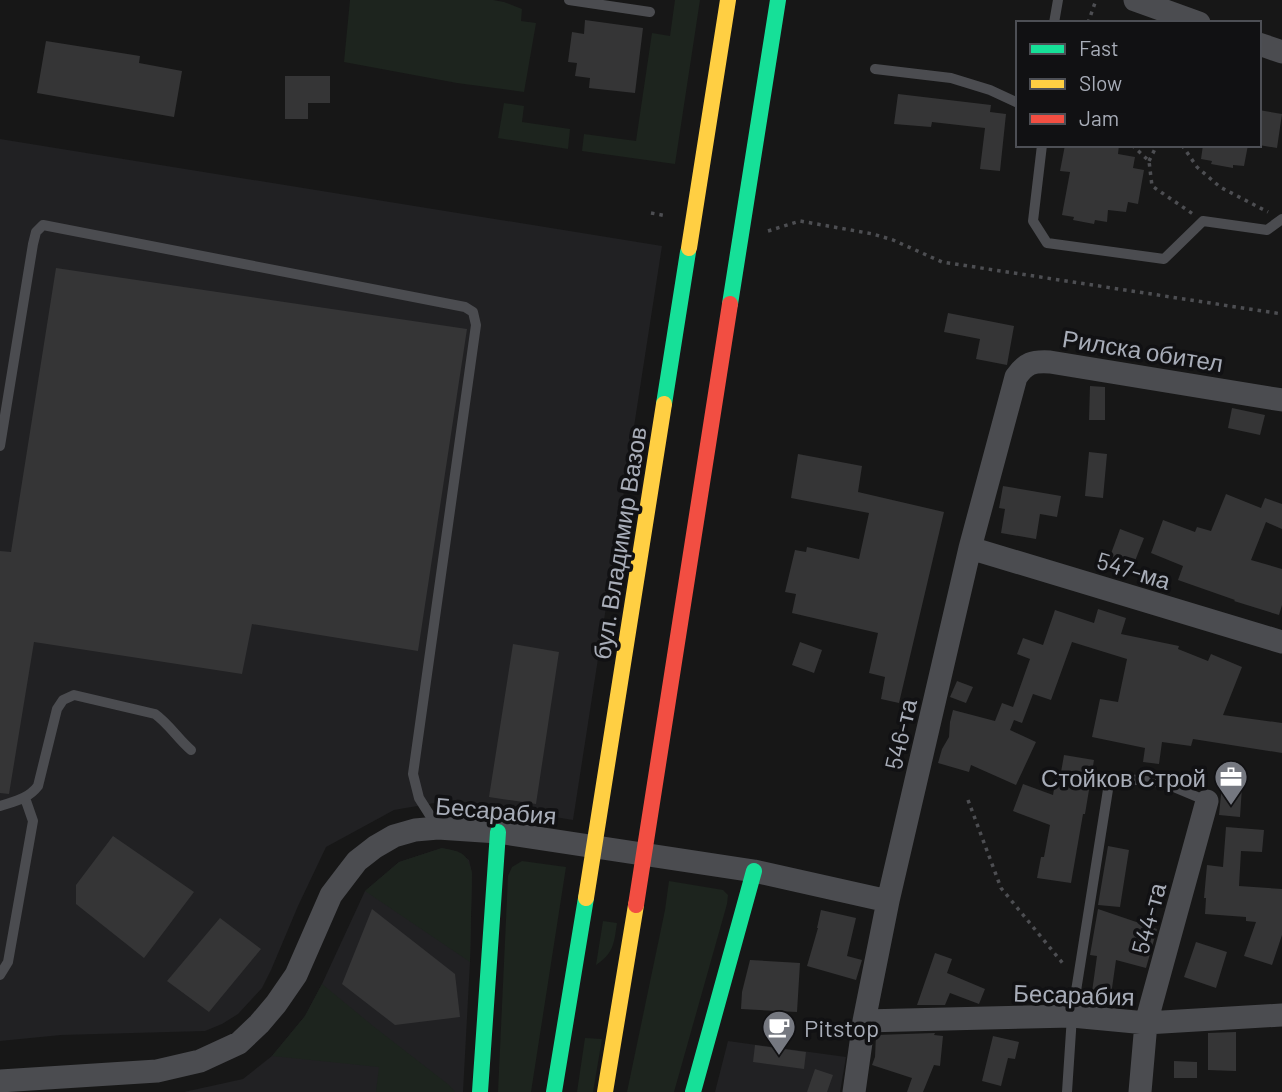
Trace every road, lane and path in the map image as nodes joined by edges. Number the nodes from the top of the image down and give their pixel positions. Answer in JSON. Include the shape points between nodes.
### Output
{"nodes":[{"id":1,"x":569,"y":0,"type":"edge"},
{"id":2,"x":728,"y":0,"type":"edge"},
{"id":3,"x":778,"y":0,"type":"edge"},
{"id":4,"x":1058,"y":0,"type":"edge"},
{"id":5,"x":1096,"y":0,"type":"edge"},
{"id":6,"x":1135,"y":0,"type":"edge"},
{"id":7,"x":650,"y":12,"type":"dead end"},
{"id":8,"x":1054,"y":21,"type":"edge"},
{"id":9,"x":1089,"y":21,"type":"edge"},
{"id":10,"x":1193,"y":21,"type":"edge"},
{"id":11,"x":1261,"y":45,"type":"edge"},
{"id":12,"x":1282,"y":52,"type":"edge"},
{"id":13,"x":875,"y":69,"type":"dead end"},
{"id":14,"x":1016,"y":102,"type":"edge"},
{"id":15,"x":1042,"y":147,"type":"edge"},
{"id":16,"x":1134,"y":147,"type":"edge"},
{"id":17,"x":1156,"y":147,"type":"edge"},
{"id":18,"x":1183,"y":147,"type":"edge"},
{"id":19,"x":1149,"y":161,"type":"junction"},
{"id":20,"x":651,"y":213,"type":"dead end"},
{"id":21,"x":677,"y":217,"type":"dead end"},
{"id":22,"x":1282,"y":219,"type":"edge"},
{"id":23,"x":1203,"y":221,"type":"junction"},
{"id":24,"x":766,"y":232,"type":"dead end"},
{"id":25,"x":1282,"y":313,"type":"edge"},
{"id":26,"x":1011,"y":391,"type":"joint"},
{"id":27,"x":1282,"y":400,"type":"edge"},
{"id":28,"x":0,"y":446,"type":"edge"},
{"id":29,"x":970,"y":548,"type":"junction"},
{"id":30,"x":1282,"y":642,"type":"edge"},
{"id":31,"x":191,"y":750,"type":"dead end"},
{"id":32,"x":25,"y":798,"type":"junction"},
{"id":33,"x":968,"y":800,"type":"dead end"},
{"id":34,"x":1207,"y":801,"type":"joint"},
{"id":35,"x":0,"y":806,"type":"edge"},
{"id":36,"x":438,"y":828,"type":"junction"},
{"id":37,"x":498,"y":832,"type":"junction"},
{"id":38,"x":754,"y":871,"type":"junction"},
{"id":39,"x":888,"y":901,"type":"junction"},
{"id":40,"x":1066,"y":967,"type":"dead end"},
{"id":41,"x":0,"y":975,"type":"edge"},
{"id":42,"x":1282,"y":1015,"type":"edge"},
{"id":43,"x":1072,"y":1016,"type":"junction"},
{"id":44,"x":864,"y":1021,"type":"junction"},
{"id":45,"x":1146,"y":1023,"type":"junction"},
{"id":46,"x":0,"y":1081,"type":"edge"},
{"id":47,"x":480,"y":1092,"type":"edge"},
{"id":48,"x":554,"y":1092,"type":"edge"},
{"id":49,"x":605,"y":1092,"type":"edge"},
{"id":50,"x":693,"y":1092,"type":"edge"},
{"id":51,"x":854,"y":1092,"type":"edge"},
{"id":52,"x":1067,"y":1092,"type":"edge"},
{"id":53,"x":1140,"y":1092,"type":"edge"}],
"edges":[{"from":1,"to":7,"type":"lane"},
{"from":2,"to":48,"type":"main road","name":"бул. Владимир Вазов","bridge":true},
{"from":3,"to":49,"type":"main road","bridge":true},
{"from":4,"to":8,"type":"lane"},
{"from":5,"to":9,"type":"path"},
{"from":6,"to":10,"type":"street"},
{"from":11,"to":12,"type":"street"},
{"from":13,"to":14,"type":"lane","via":[[951,78]]},
{"from":15,"to":23,"type":"lane","via":[[1033,221],[1047,243],[1164,259]]},
{"from":16,"to":19,"type":"path"},
{"from":17,"to":19,"type":"path"},
{"from":18,"to":22,"type":"path","via":[[1220,187]]},
{"from":19,"to":23,"type":"path","via":[[1152,186]]},
{"from":20,"to":21,"type":"path"},
{"from":22,"to":23,"type":"lane","via":[[1267,230]]},
{"from":24,"to":25,"type":"path","via":[[800,220],[873,234],[942,262]]},
{"from":26,"to":27,"type":"street","name":"Рилска обител","via":[[1023,367],[1042,361]]},
{"from":26,"to":29,"type":"street","name":"546-та"},
{"from":28,"to":36,"type":"lane","via":[[33,244],[43,225],[473,312],[476,325],[413,774],[419,798]]},
{"from":29,"to":30,"type":"street","name":"547-ма"},
{"from":29,"to":39,"type":"street","name":"546-та"},
{"from":31,"to":32,"type":"lane","via":[[155,714],[74,695],[57,709],[38,786]]},
{"from":32,"to":35,"type":"lane"},
{"from":32,"to":41,"type":"lane","via":[[33,821],[8,962]]},
{"from":33,"to":40,"type":"path","via":[[1001,888]]},
{"from":34,"to":43,"type":"lane","via":[[1164,783],[1110,777]]},
{"from":34,"to":45,"type":"street","name":"544-та"},
{"from":36,"to":37,"type":"street","name":"Бесарабия"},
{"from":36,"to":46,"type":"street","name":"Бесарабия","via":[[394,836],[357,861],[331,895],[296,975],[239,1043],[200,1061],[157,1071]]},
{"from":37,"to":38,"type":"street","name":"Бесарабия"},
{"from":37,"to":47,"type":"main road"},
{"from":38,"to":39,"type":"street","name":"Бесарабия"},
{"from":38,"to":50,"type":"main road"},
{"from":39,"to":44,"type":"street","name":"546-та"},
{"from":42,"to":45,"type":"street","name":"Бесарабия"},
{"from":43,"to":44,"type":"street","name":"Бесарабия"},
{"from":43,"to":45,"type":"street","name":"Бесарабия"},
{"from":43,"to":52,"type":"lane"},
{"from":44,"to":51,"type":"street","name":"546-та"},
{"from":45,"to":53,"type":"street","name":"544-та"}]}
